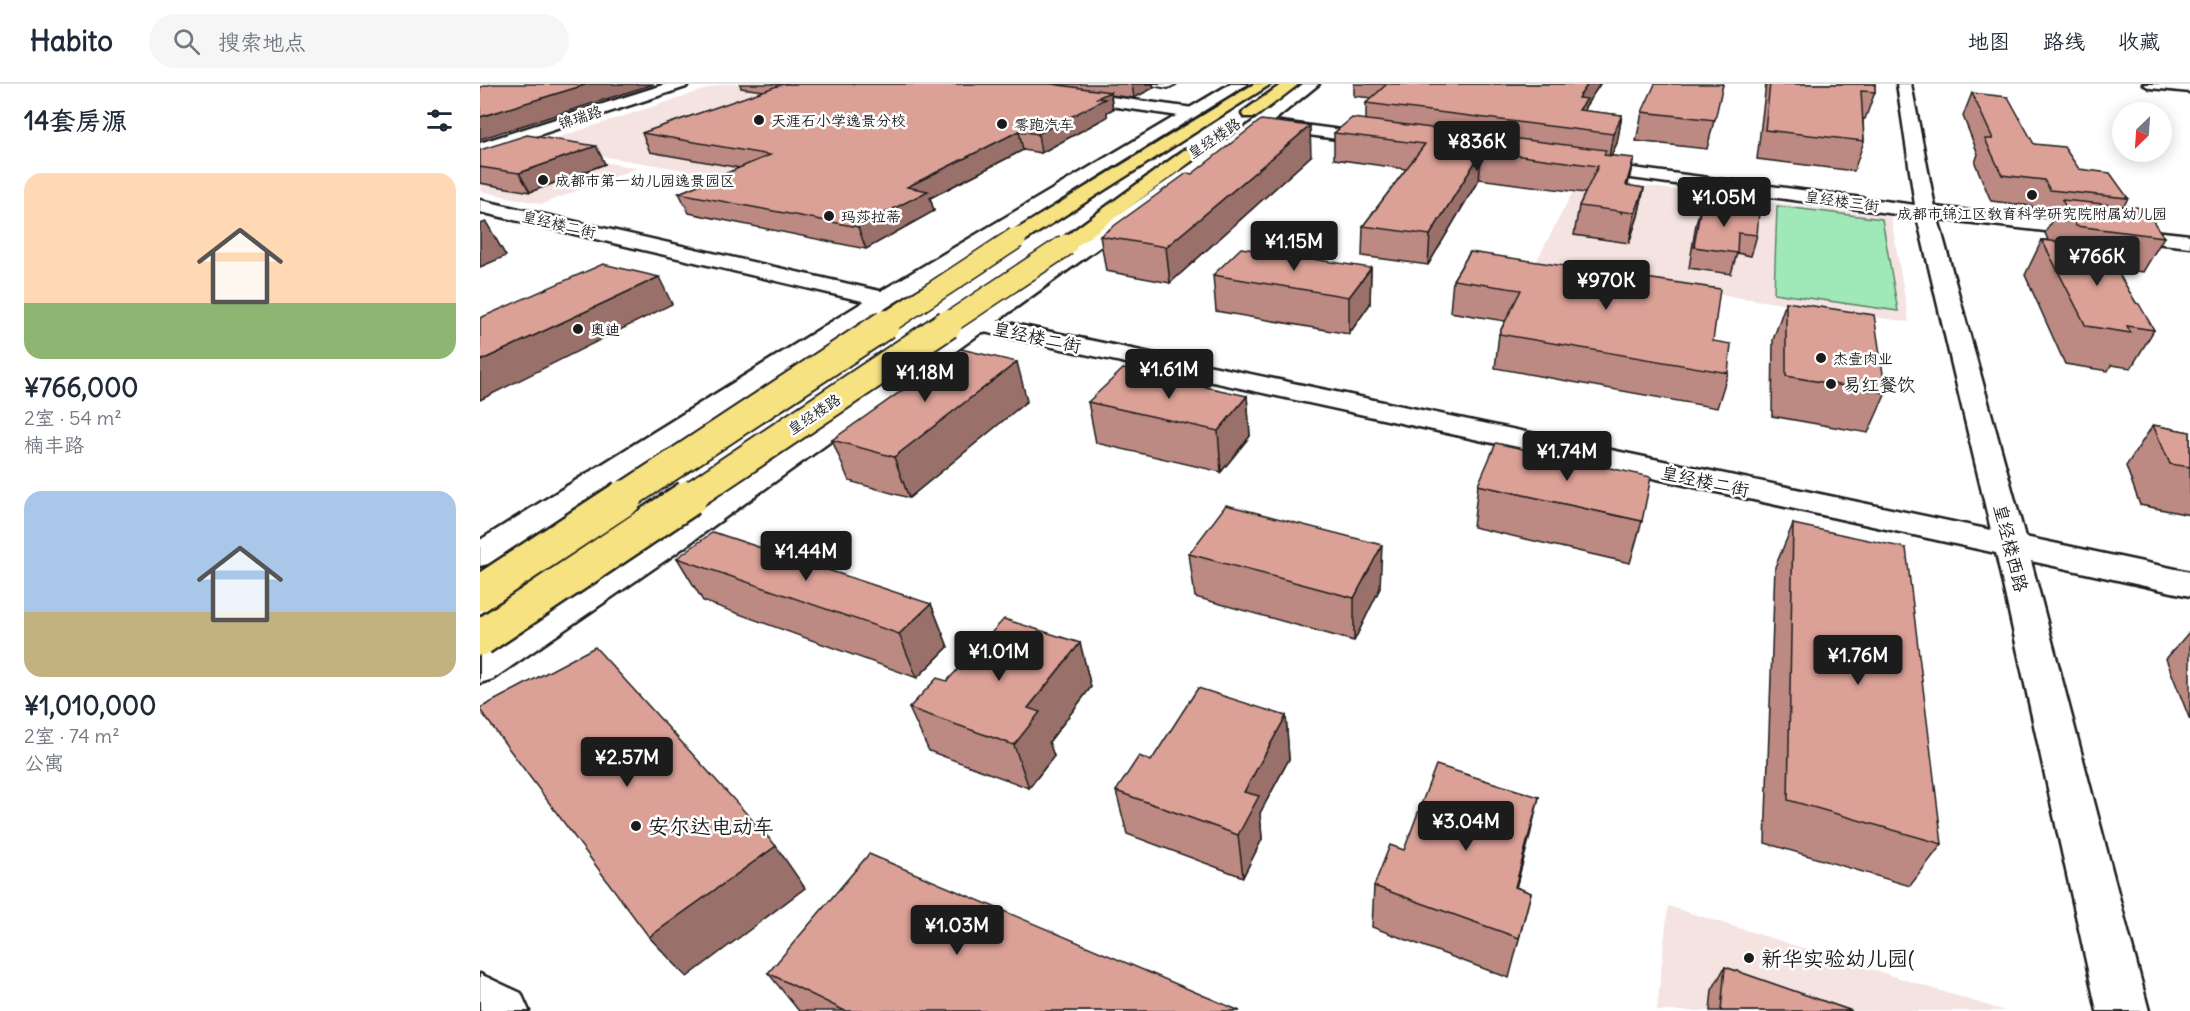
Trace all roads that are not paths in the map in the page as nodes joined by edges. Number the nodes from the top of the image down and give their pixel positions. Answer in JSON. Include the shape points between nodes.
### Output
{"nodes":[{"id":1,"x":681,"y":84,"type":"edge"},
{"id":2,"x":1150,"y":84,"type":"edge"},
{"id":3,"x":1172,"y":84,"type":"edge"},
{"id":4,"x":1240,"y":84,"type":"edge"},
{"id":5,"x":1264,"y":84,"type":"edge"},
{"id":6,"x":1292,"y":84,"type":"edge"},
{"id":7,"x":1312,"y":84,"type":"edge"},
{"id":8,"x":1904,"y":84,"type":"edge"},
{"id":9,"x":2150,"y":84,"type":"edge"},
{"id":10,"x":2190,"y":88,"type":"edge"},
{"id":11,"x":1055,"y":95,"type":"edge"},
{"id":12,"x":1193,"y":113,"type":"junction"},
{"id":13,"x":1260,"y":124,"type":"junction"},
{"id":14,"x":1402,"y":143,"type":"edge"},
{"id":15,"x":480,"y":149,"type":"edge"},
{"id":16,"x":1131,"y":150,"type":"junction"},
{"id":17,"x":1569,"y":165,"type":"edge"},
{"id":18,"x":1103,"y":182,"type":"junction"},
{"id":19,"x":1167,"y":188,"type":"junction"},
{"id":20,"x":480,"y":206,"type":"edge"},
{"id":21,"x":1926,"y":212,"type":"junction"},
{"id":22,"x":480,"y":222,"type":"edge"},
{"id":23,"x":2190,"y":241,"type":"edge"},
{"id":24,"x":1066,"y":245,"type":"junction"},
{"id":25,"x":784,"y":298,"type":"dead end"},
{"id":26,"x":884,"y":299,"type":"junction"},
{"id":27,"x":828,"y":308,"type":"dead end"},
{"id":28,"x":858,"y":316,"type":"junction"},
{"id":29,"x":975,"y":323,"type":"junction"},
{"id":30,"x":560,"y":506,"type":"junction"},
{"id":31,"x":664,"y":545,"type":"junction"},
{"id":32,"x":2011,"y":547,"type":"junction"},
{"id":33,"x":480,"y":555,"type":"edge"},
{"id":34,"x":2190,"y":584,"type":"edge"},
{"id":35,"x":480,"y":594,"type":"edge"},
{"id":36,"x":480,"y":638,"type":"edge"},
{"id":37,"x":480,"y":669,"type":"edge"},
{"id":38,"x":480,"y":999,"type":"edge"},
{"id":39,"x":502,"y":1011,"type":"edge"},
{"id":40,"x":2123,"y":1011,"type":"edge"}],
"edges":[{"from":1,"to":15,"type":"street","name":"锦瑞路"},
{"from":2,"to":3,"type":"lane"},
{"from":4,"to":12,"type":"street"},
{"from":5,"to":18,"type":"highway","name":"皇经楼路"},
{"from":6,"to":24,"type":"highway","name":"皇经楼路","via":[[1149,182]]},
{"from":7,"to":13,"type":"street"},
{"from":8,"to":21,"type":"street","name":"皇经楼西路"},
{"from":9,"to":10,"type":"street"},
{"from":11,"to":12,"type":"street"},
{"from":12,"to":16,"type":"street"},
{"from":13,"to":14,"type":"street"},
{"from":13,"to":19,"type":"street"},
{"from":16,"to":18,"type":"highway"},
{"from":16,"to":26,"type":"street"},
{"from":17,"to":21,"type":"street","name":"皇经楼三街"},
{"from":18,"to":35,"type":"highway","name":"皇经楼路","bridge":true},
{"from":19,"to":24,"type":"highway"},
{"from":19,"to":29,"type":"street"},
{"from":20,"to":26,"type":"street","name":"皇经楼二街"},
{"from":21,"to":23,"type":"street","name":"皇经楼三街"},
{"from":21,"to":32,"type":"street","name":"皇经楼西路"},
{"from":22,"to":25,"type":"street","name":"皇经楼二街"},
{"from":24,"to":36,"type":"highway","name":"皇经楼路","bridge":true},
{"from":26,"to":28,"type":"street"},
{"from":27,"to":28,"type":"street"},
{"from":28,"to":30,"type":"street"},
{"from":29,"to":31,"type":"street"},
{"from":29,"to":32,"type":"street","name":"皇经楼二街"},
{"from":30,"to":31,"type":"street","via":[[506,552],[498,580],[526,593],[591,578]]},
{"from":30,"to":33,"type":"street"},
{"from":31,"to":37,"type":"street"},
{"from":32,"to":34,"type":"street","name":"皇经楼二街"},
{"from":32,"to":40,"type":"street","name":"皇经楼西路"},
{"from":38,"to":39,"type":"street"}]}
